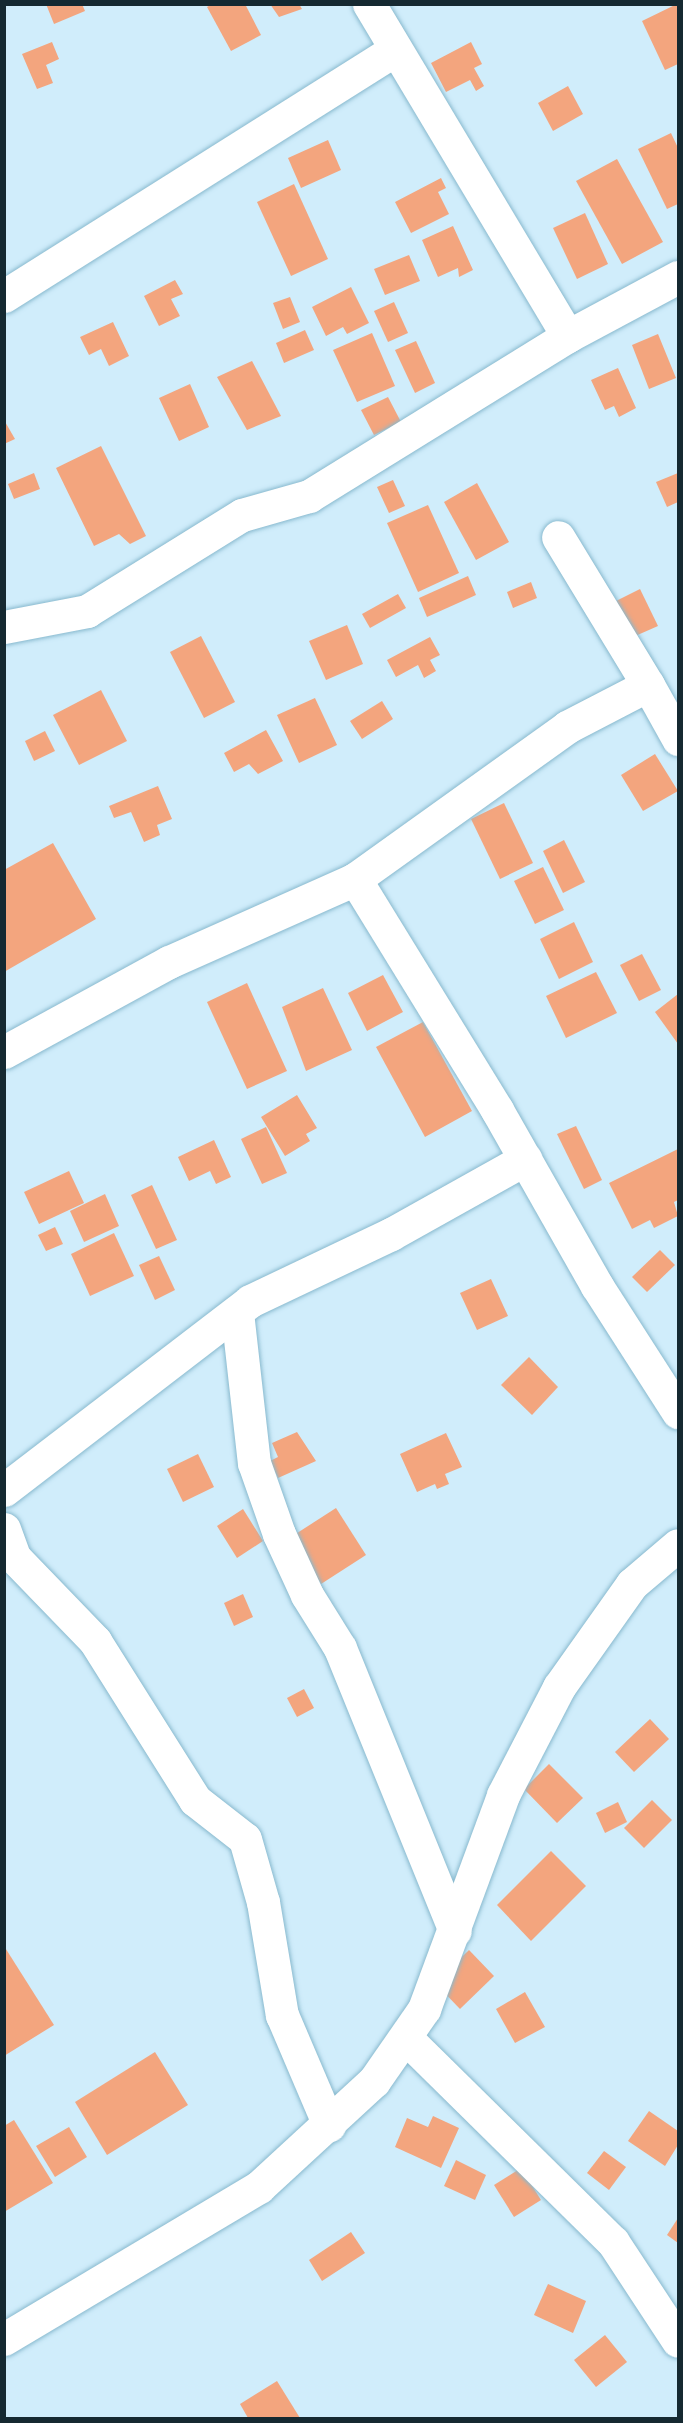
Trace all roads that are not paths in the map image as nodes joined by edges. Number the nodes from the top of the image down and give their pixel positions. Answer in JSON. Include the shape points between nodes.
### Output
{"nodes":[{"id":1,"x":369,"y":4,"type":"edge"},
{"id":2,"x":394,"y":50,"type":"junction"},
{"id":3,"x":678,"y":277,"type":"edge"},
{"id":4,"x":4,"y":296,"type":"edge"},
{"id":5,"x":568,"y":336,"type":"junction"},
{"id":6,"x":558,"y":537,"type":"dead end"},
{"id":7,"x":4,"y":627,"type":"edge"},
{"id":8,"x":648,"y":684,"type":"junction"},
{"id":9,"x":678,"y":739,"type":"edge"},
{"id":10,"x":355,"y":879,"type":"junction"},
{"id":11,"x":4,"y":1052,"type":"edge"},
{"id":12,"x":525,"y":1159,"type":"junction"},
{"id":13,"x":237,"y":1312,"type":"junction"},
{"id":14,"x":678,"y":1412,"type":"edge"},
{"id":15,"x":4,"y":1490,"type":"edge"},
{"id":16,"x":4,"y":1529,"type":"edge"},
{"id":17,"x":678,"y":1545,"type":"edge"},
{"id":18,"x":455,"y":1931,"type":"junction"},
{"id":19,"x":407,"y":2038,"type":"junction"},
{"id":20,"x":329,"y":2125,"type":"junction"},
{"id":21,"x":4,"y":2339,"type":"edge"},
{"id":22,"x":678,"y":2341,"type":"edge"}],
"edges":[{"from":1,"to":2,"type":"street"},
{"from":2,"to":4,"type":"street"},
{"from":2,"to":5,"type":"street"},
{"from":3,"to":5,"type":"street"},
{"from":5,"to":7,"type":"street","via":[[309,496],[242,515],[87,611]]},
{"from":6,"to":8,"type":"street"},
{"from":8,"to":9,"type":"street"},
{"from":8,"to":10,"type":"street","via":[[567,727]]},
{"from":10,"to":11,"type":"street","via":[[169,962]]},
{"from":10,"to":12,"type":"street"},
{"from":12,"to":13,"type":"street","via":[[391,1234],[250,1301]]},
{"from":12,"to":14,"type":"street","via":[[597,1286]]},
{"from":13,"to":15,"type":"street"},
{"from":13,"to":18,"type":"street","via":[[254,1463],[279,1534],[307,1595],[340,1648]]},
{"from":16,"to":20,"type":"street","via":[[14,1557],[95,1641],[195,1800],[245,1839],[263,1902],[282,2015]]},
{"from":17,"to":18,"type":"street","via":[[632,1584],[559,1687],[503,1795]]},
{"from":18,"to":19,"type":"street"},
{"from":19,"to":20,"type":"street","via":[[374,2081]]},
{"from":19,"to":22,"type":"street","via":[[613,2242]]},
{"from":20,"to":21,"type":"street","via":[[259,2187]]}]}
